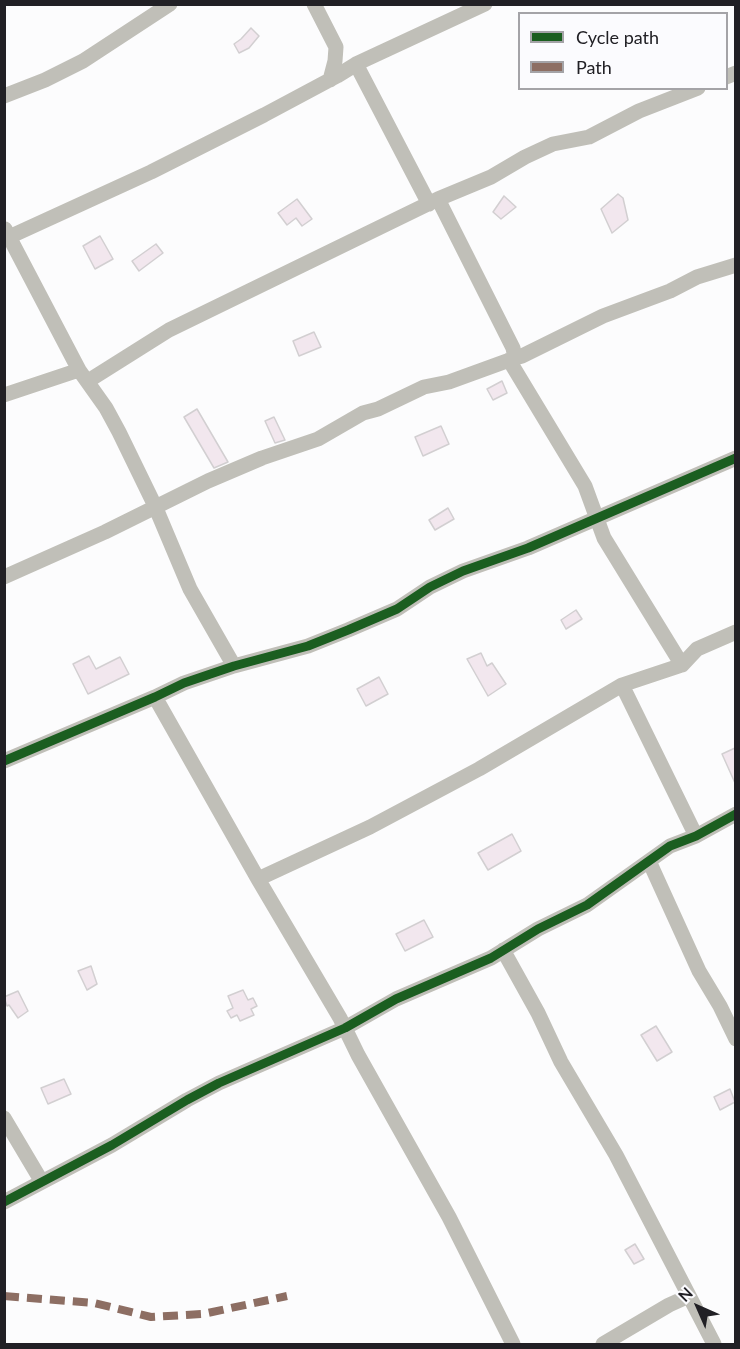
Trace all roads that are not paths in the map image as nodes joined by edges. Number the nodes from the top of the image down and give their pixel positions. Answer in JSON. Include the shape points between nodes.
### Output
{"nodes":[{"id":1,"x":170,"y":4,"type":"edge"},
{"id":2,"x":314,"y":4,"type":"edge"},
{"id":3,"x":485,"y":4,"type":"edge"},
{"id":4,"x":336,"y":47,"type":"junction"},
{"id":5,"x":357,"y":63,"type":"junction"},
{"id":6,"x":330,"y":80,"type":"junction"},
{"id":7,"x":693,"y":90,"type":"edge"},
{"id":8,"x":4,"y":96,"type":"edge"},
{"id":9,"x":434,"y":202,"type":"junction"},
{"id":10,"x":7,"y":232,"type":"edge"},
{"id":11,"x":735,"y":265,"type":"edge"},
{"id":12,"x":512,"y":359,"type":"junction"},
{"id":13,"x":84,"y":375,"type":"junction"},
{"id":14,"x":4,"y":395,"type":"edge"},
{"id":15,"x":735,"y":458,"type":"edge"},
{"id":16,"x":155,"y":506,"type":"junction"},
{"id":17,"x":597,"y":518,"type":"junction"},
{"id":18,"x":4,"y":577,"type":"edge"},
{"id":19,"x":735,"y":632,"type":"edge"},
{"id":20,"x":682,"y":665,"type":"junction"},
{"id":21,"x":234,"y":666,"type":"junction"},
{"id":22,"x":622,"y":685,"type":"junction"},
{"id":23,"x":155,"y":697,"type":"junction"},
{"id":24,"x":4,"y":761,"type":"edge"},
{"id":25,"x":735,"y":814,"type":"edge"},
{"id":26,"x":696,"y":836,"type":"junction"},
{"id":27,"x":649,"y":861,"type":"junction"},
{"id":28,"x":258,"y":879,"type":"junction"},
{"id":29,"x":503,"y":950,"type":"junction"},
{"id":30,"x":345,"y":1028,"type":"junction"},
{"id":31,"x":735,"y":1039,"type":"edge"},
{"id":32,"x":4,"y":1118,"type":"edge"},
{"id":33,"x":39,"y":1177,"type":"dead end"},
{"id":34,"x":4,"y":1202,"type":"edge"},
{"id":35,"x":689,"y":1296,"type":"junction"},
{"id":36,"x":513,"y":1344,"type":"edge"},
{"id":37,"x":603,"y":1344,"type":"edge"},
{"id":38,"x":714,"y":1344,"type":"edge"}],
"edges":[{"from":1,"to":8,"type":"street","via":[[84,61]]},
{"from":2,"to":4,"type":"street"},
{"from":3,"to":5,"type":"street"},
{"from":4,"to":5,"type":"street"},
{"from":4,"to":6,"type":"street"},
{"from":5,"to":6,"type":"street"},
{"from":5,"to":9,"type":"street"},
{"from":6,"to":10,"type":"street","via":[[150,172]]},
{"from":7,"to":9,"type":"street","via":[[639,111],[589,137],[553,144]]},
{"from":9,"to":12,"type":"street","via":[[513,348]]},
{"from":9,"to":13,"type":"street"},
{"from":10,"to":13,"type":"street"},
{"from":11,"to":12,"type":"street","via":[[603,316]]},
{"from":12,"to":16,"type":"street","via":[[424,387],[363,413],[318,439],[243,465]]},
{"from":12,"to":17,"type":"street","via":[[585,486]]},
{"from":13,"to":14,"type":"street"},
{"from":13,"to":16,"type":"street","via":[[119,432]]},
{"from":15,"to":17,"type":"street"},
{"from":16,"to":18,"type":"street"},
{"from":16,"to":21,"type":"street","via":[[190,589]]},
{"from":17,"to":20,"type":"street","via":[[604,538]]},
{"from":17,"to":21,"type":"street","via":[[463,571],[397,609],[348,630],[308,646]]},
{"from":19,"to":20,"type":"street","via":[[697,649]]},
{"from":20,"to":22,"type":"street"},
{"from":21,"to":23,"type":"street"},
{"from":22,"to":26,"type":"street"},
{"from":22,"to":28,"type":"street","via":[[480,769],[370,827]]},
{"from":23,"to":24,"type":"street"},
{"from":23,"to":28,"type":"street"},
{"from":25,"to":26,"type":"street"},
{"from":26,"to":27,"type":"street","via":[[670,846]]},
{"from":27,"to":29,"type":"street","via":[[587,905]]},
{"from":27,"to":31,"type":"street"},
{"from":28,"to":30,"type":"street"},
{"from":29,"to":30,"type":"street","via":[[471,968],[396,999]]},
{"from":29,"to":35,"type":"street"},
{"from":30,"to":34,"type":"street","via":[[211,1087]]},
{"from":30,"to":36,"type":"street","via":[[449,1217]]},
{"from":32,"to":33,"type":"street"},
{"from":35,"to":37,"type":"street"},
{"from":35,"to":38,"type":"street"}]}
